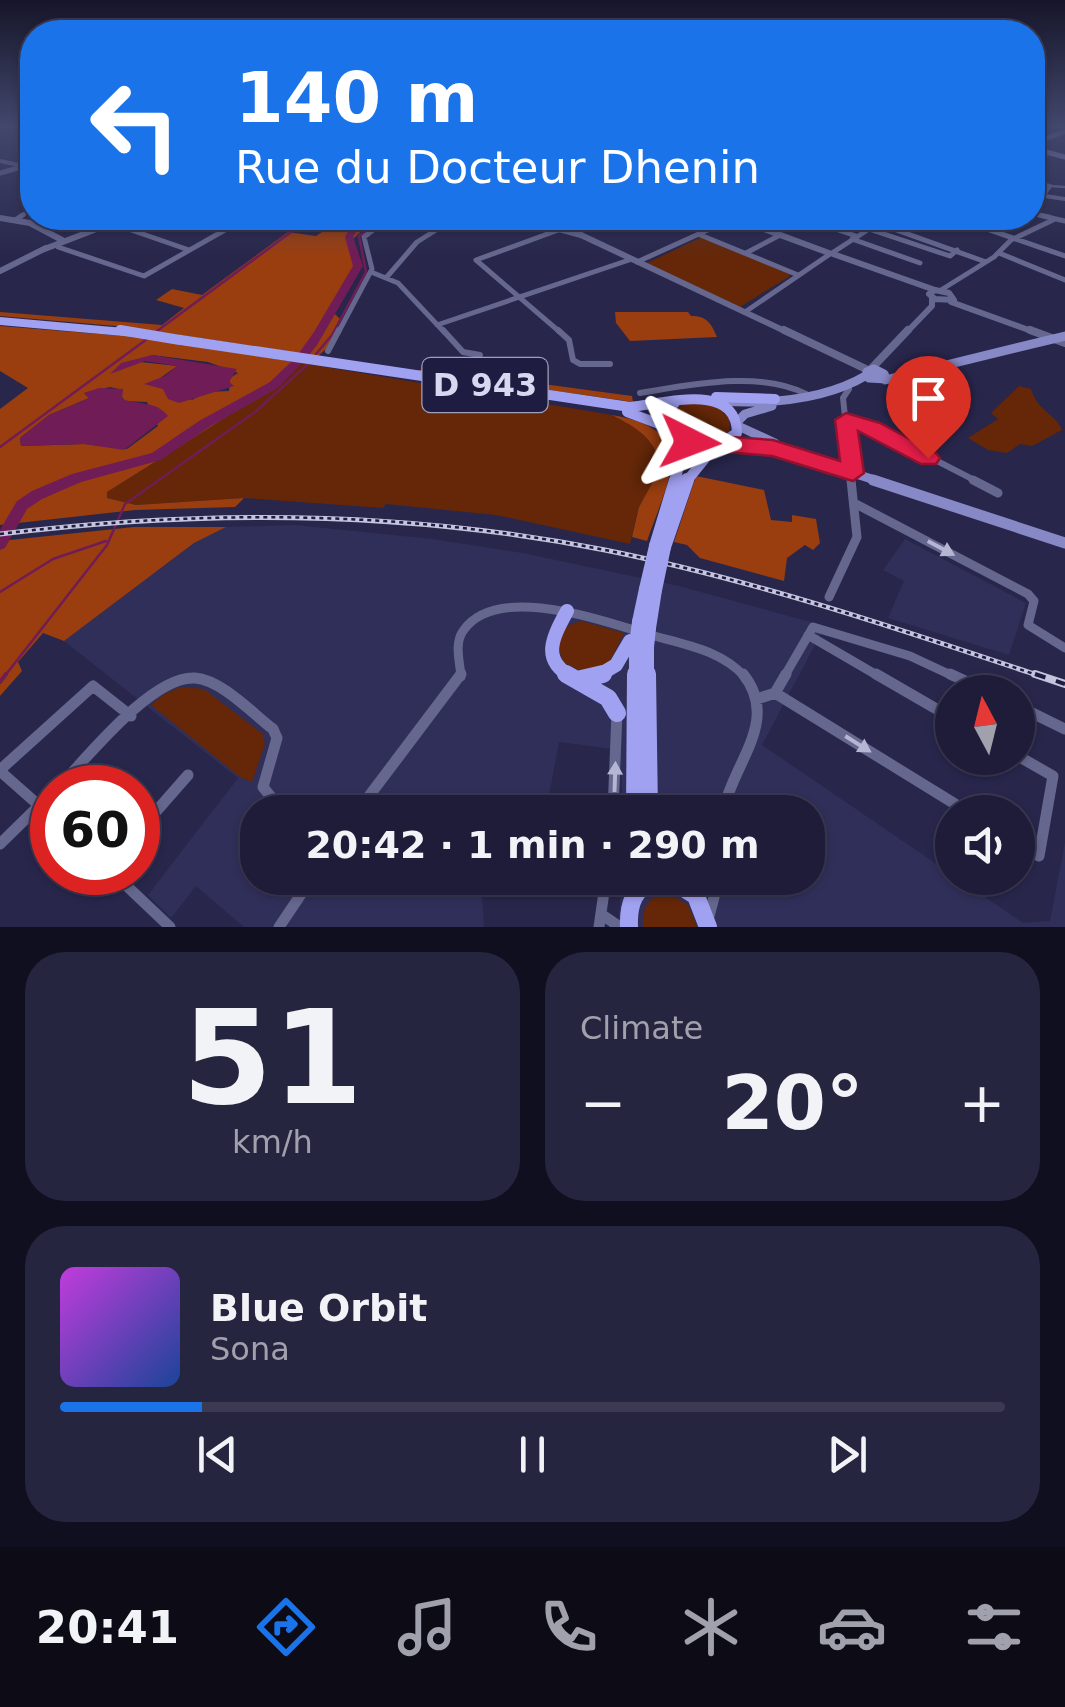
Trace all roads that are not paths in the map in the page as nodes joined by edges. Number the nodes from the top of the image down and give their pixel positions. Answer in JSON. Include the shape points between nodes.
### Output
{"nodes":[{"id":1,"x":1065,"y":187,"type":"edge"},
{"id":2,"x":1046,"y":191,"type":"joint"},
{"id":3,"x":1065,"y":197,"type":"edge"},
{"id":4,"x":1065,"y":213,"type":"edge"},
{"id":5,"x":20,"y":216,"type":"edge"},
{"id":6,"x":0,"y":218,"type":"edge"},
{"id":7,"x":15,"y":220,"type":"junction"},
{"id":8,"x":1060,"y":220,"type":"edge"},
{"id":9,"x":20,"y":223,"type":"edge"},
{"id":10,"x":35,"y":230,"type":"edge"},
{"id":11,"x":93,"y":230,"type":"edge"},
{"id":12,"x":131,"y":230,"type":"edge"},
{"id":13,"x":225,"y":230,"type":"edge"},
{"id":14,"x":374,"y":230,"type":"edge"},
{"id":15,"x":436,"y":230,"type":"edge"},
{"id":16,"x":552,"y":230,"type":"edge"},
{"id":17,"x":566,"y":230,"type":"edge"},
{"id":18,"x":581,"y":230,"type":"edge"},
{"id":19,"x":707,"y":230,"type":"edge"},
{"id":20,"x":766,"y":230,"type":"edge"},
{"id":21,"x":834,"y":230,"type":"edge"},
{"id":22,"x":866,"y":230,"type":"edge"},
{"id":23,"x":875,"y":230,"type":"edge"},
{"id":24,"x":898,"y":230,"type":"edge"},
{"id":25,"x":996,"y":230,"type":"edge"},
{"id":26,"x":1036,"y":230,"type":"edge"},
{"id":27,"x":574,"y":232,"type":"junction"},
{"id":28,"x":698,"y":234,"type":"junction"},
{"id":29,"x":780,"y":235,"type":"junction"},
{"id":30,"x":854,"y":238,"type":"junction"},
{"id":31,"x":1016,"y":238,"type":"junction"},
{"id":32,"x":60,"y":243,"type":"junction"},
{"id":33,"x":189,"y":250,"type":"junction"},
{"id":34,"x":957,"y":250,"type":"junction"},
{"id":35,"x":746,"y":253,"type":"junction"},
{"id":36,"x":1000,"y":253,"type":"junction"},
{"id":37,"x":831,"y":254,"type":"junction"},
{"id":38,"x":1065,"y":256,"type":"edge"},
{"id":39,"x":634,"y":260,"type":"junction"},
{"id":40,"x":986,"y":262,"type":"junction"},
{"id":41,"x":920,"y":263,"type":"dead end"},
{"id":42,"x":0,"y":270,"type":"edge"},
{"id":43,"x":370,"y":272,"type":"junction"},
{"id":44,"x":798,"y":275,"type":"junction"},
{"id":45,"x":386,"y":278,"type":"junction"},
{"id":46,"x":1065,"y":280,"type":"edge"},
{"id":47,"x":934,"y":296,"type":"junction"},
{"id":48,"x":950,"y":296,"type":"junction"},
{"id":49,"x":519,"y":297,"type":"junction"},
{"id":50,"x":745,"y":312,"type":"junction"},
{"id":51,"x":0,"y":321,"type":"edge"},
{"id":52,"x":437,"y":325,"type":"junction"},
{"id":53,"x":1054,"y":338,"type":"junction"},
{"id":54,"x":174,"y":339,"type":"junction"},
{"id":55,"x":1065,"y":339,"type":"edge"},
{"id":56,"x":328,"y":351,"type":"dead end"},
{"id":57,"x":480,"y":355,"type":"dead end"},
{"id":58,"x":610,"y":364,"type":"dead end"},
{"id":59,"x":881,"y":372,"type":"junction"},
{"id":60,"x":849,"y":389,"type":"junction"},
{"id":61,"x":640,"y":392,"type":"dead end"},
{"id":62,"x":806,"y":394,"type":"junction"},
{"id":63,"x":775,"y":399,"type":"junction"},
{"id":64,"x":712,"y":400,"type":"junction"},
{"id":65,"x":675,"y":403,"type":"junction"},
{"id":66,"x":658,"y":406,"type":"junction"},
{"id":67,"x":846,"y":420,"type":"junction"},
{"id":68,"x":654,"y":421,"type":"junction"},
{"id":69,"x":738,"y":424,"type":"junction"},
{"id":70,"x":674,"y":436,"type":"junction"},
{"id":71,"x":720,"y":444,"type":"junction"},
{"id":72,"x":852,"y":470,"type":"junction"},
{"id":73,"x":998,"y":494,"type":"dead end"},
{"id":74,"x":854,"y":502,"type":"junction"},
{"id":75,"x":1065,"y":541,"type":"edge"},
{"id":76,"x":660,"y":546,"type":"junction"},
{"id":77,"x":829,"y":597,"type":"dead end"},
{"id":78,"x":567,"y":611,"type":"junction"},
{"id":79,"x":810,"y":631,"type":"junction"},
{"id":80,"x":638,"y":644,"type":"junction"},
{"id":81,"x":1065,"y":648,"type":"edge"},
{"id":82,"x":951,"y":675,"type":"edge"},
{"id":83,"x":576,"y":680,"type":"junction"},
{"id":84,"x":775,"y":692,"type":"junction"},
{"id":85,"x":757,"y":699,"type":"junction"},
{"id":86,"x":935,"y":708,"type":"edge"},
{"id":87,"x":617,"y":712,"type":"joint"},
{"id":88,"x":1035,"y":714,"type":"edge"},
{"id":89,"x":131,"y":716,"type":"junction"},
{"id":90,"x":1065,"y":728,"type":"edge"},
{"id":91,"x":81,"y":765,"type":"edge"},
{"id":92,"x":1035,"y":766,"type":"edge"},
{"id":93,"x":0,"y":771,"type":"edge"},
{"id":94,"x":188,"y":775,"type":"dead end"},
{"id":95,"x":262,"y":795,"type":"edge"},
{"id":96,"x":370,"y":795,"type":"edge"},
{"id":97,"x":614,"y":795,"type":"edge"},
{"id":98,"x":635,"y":795,"type":"edge"},
{"id":99,"x":648,"y":795,"type":"edge"},
{"id":100,"x":726,"y":795,"type":"edge"},
{"id":101,"x":941,"y":795,"type":"edge"},
{"id":102,"x":30,"y":797,"type":"edge"},
{"id":103,"x":160,"y":807,"type":"edge"},
{"id":104,"x":30,"y":816,"type":"edge"},
{"id":105,"x":0,"y":844,"type":"edge"},
{"id":106,"x":1035,"y":854,"type":"edge"},
{"id":107,"x":136,"y":895,"type":"edge"},
{"id":108,"x":301,"y":895,"type":"edge"},
{"id":109,"x":604,"y":895,"type":"edge"},
{"id":110,"x":634,"y":895,"type":"edge"},
{"id":111,"x":692,"y":895,"type":"edge"},
{"id":112,"x":715,"y":895,"type":"edge"},
{"id":113,"x":600,"y":921,"type":"edge"},
{"id":114,"x":708,"y":923,"type":"edge"},
{"id":115,"x":170,"y":927,"type":"edge"},
{"id":116,"x":279,"y":927,"type":"edge"},
{"id":117,"x":620,"y":927,"type":"edge"},
{"id":118,"x":629,"y":927,"type":"edge"}],
"edges":[{"from":1,"to":2,"type":"street"},
{"from":2,"to":3,"type":"street"},
{"from":4,"to":8,"type":"street"},
{"from":5,"to":7,"type":"street"},
{"from":6,"to":7,"type":"street"},
{"from":7,"to":9,"type":"street"},
{"from":10,"to":32,"type":"street"},
{"from":11,"to":32,"type":"street"},
{"from":12,"to":33,"type":"street"},
{"from":13,"to":33,"type":"street"},
{"from":14,"to":43,"type":"street","via":[[364,237]]},
{"from":15,"to":45,"type":"street"},
{"from":16,"to":49,"type":"street","via":[[476,260]]},
{"from":17,"to":27,"type":"street"},
{"from":18,"to":27,"type":"street"},
{"from":19,"to":28,"type":"street"},
{"from":20,"to":29,"type":"street"},
{"from":21,"to":30,"type":"street"},
{"from":22,"to":30,"type":"street"},
{"from":23,"to":34,"type":"street","via":[[950,256]]},
{"from":24,"to":34,"type":"street"},
{"from":25,"to":31,"type":"street"},
{"from":26,"to":31,"type":"street"},
{"from":27,"to":39,"type":"street"},
{"from":28,"to":35,"type":"street"},
{"from":28,"to":39,"type":"street"},
{"from":29,"to":35,"type":"street"},
{"from":29,"to":37,"type":"street"},
{"from":30,"to":37,"type":"street"},
{"from":30,"to":41,"type":"street"},
{"from":31,"to":36,"type":"street"},
{"from":31,"to":38,"type":"street"},
{"from":32,"to":33,"type":"street","via":[[144,276]]},
{"from":32,"to":42,"type":"street"},
{"from":34,"to":40,"type":"street"},
{"from":35,"to":44,"type":"street"},
{"from":36,"to":40,"type":"street"},
{"from":36,"to":46,"type":"street"},
{"from":37,"to":44,"type":"street"},
{"from":37,"to":47,"type":"street"},
{"from":39,"to":49,"type":"street"},
{"from":39,"to":50,"type":"street"},
{"from":40,"to":48,"type":"street"},
{"from":43,"to":45,"type":"street"},
{"from":43,"to":56,"type":"street"},
{"from":44,"to":50,"type":"street"},
{"from":45,"to":52,"type":"street"},
{"from":47,"to":48,"type":"street"},
{"from":47,"to":48,"type":"street"},
{"from":47,"to":59,"type":"street"},
{"from":48,"to":53,"type":"street"},
{"from":49,"to":52,"type":"street"},
{"from":49,"to":58,"type":"street","via":[[569,340],[572,360]]},
{"from":50,"to":59,"type":"street"},
{"from":51,"to":54,"type":"main road","number":"D 943"},
{"from":52,"to":57,"type":"street","via":[[463,352]]},
{"from":53,"to":55,"type":"main road"},
{"from":53,"to":59,"type":"main road"},
{"from":54,"to":66,"type":"main road","number":"D 943","via":[[612,405]]},
{"from":54,"to":68,"type":"main road","number":"D 943","via":[[613,408]]},
{"from":59,"to":60,"type":"main road"},
{"from":59,"to":62,"type":"main road"},
{"from":60,"to":67,"type":"street","via":[[843,398]]},
{"from":60,"to":69,"type":"main road","via":[[752,411]]},
{"from":61,"to":62,"type":"street","via":[[785,384]]},
{"from":62,"to":63,"type":"main road"},
{"from":63,"to":64,"type":"main road"},
{"from":63,"to":66,"type":"main road","via":[[692,395]]},
{"from":64,"to":65,"type":"main road"},
{"from":64,"to":69,"type":"main road"},
{"from":65,"to":66,"type":"main road","number":"D 943"},
{"from":65,"to":70,"type":"main road","via":[[667,412]]},
{"from":67,"to":72,"type":"street"},
{"from":67,"to":73,"type":"street"},
{"from":68,"to":70,"type":"main road"},
{"from":68,"to":70,"type":"main road","number":"D 943"},
{"from":69,"to":71,"type":"main road","via":[[732,439]]},
{"from":69,"to":72,"type":"main road"},
{"from":70,"to":71,"type":"main road"},
{"from":70,"to":76,"type":"main road","via":[[679,474]]},
{"from":71,"to":72,"type":"main road","via":[[773,448]]},
{"from":71,"to":76,"type":"main road","via":[[688,477]]},
{"from":72,"to":74,"type":"street"},
{"from":72,"to":75,"type":"main road"},
{"from":74,"to":77,"type":"street","via":[[854,551]]},
{"from":74,"to":81,"type":"street","one_way":true,"via":[[1028,594],[1034,601],[1028,625]]},
{"from":76,"to":80,"type":"main road","bridge":true},
{"from":78,"to":83,"type":"main road","via":[[550,656]]},
{"from":78,"to":85,"type":"street","via":[[718,656],[743,675]]},
{"from":78,"to":96,"type":"street","via":[[514,608],[465,628],[458,640],[461,678]]},
{"from":79,"to":82,"type":"street","via":[[897,650]]},
{"from":79,"to":84,"type":"street"},
{"from":79,"to":86,"type":"street"},
{"from":80,"to":83,"type":"main road","via":[[607,676]]},
{"from":80,"to":98,"type":"main road"},
{"from":80,"to":99,"type":"main road"},
{"from":83,"to":87,"type":"main road","via":[[607,697]]},
{"from":84,"to":85,"type":"street"},
{"from":84,"to":101,"type":"street","one_way":true},
{"from":85,"to":100,"type":"street","via":[[758,724]]},
{"from":97,"to":87,"type":"street","one_way":true},
{"from":88,"to":90,"type":"street"},
{"from":89,"to":91,"type":"street"},
{"from":89,"to":93,"type":"street","via":[[93,686]]},
{"from":89,"to":95,"type":"street","via":[[182,679],[207,682],[273,729],[277,738]]},
{"from":92,"to":106,"type":"street","via":[[1053,776]]},
{"from":93,"to":102,"type":"street"},
{"from":94,"to":103,"type":"street"},
{"from":104,"to":105,"type":"street"},
{"from":107,"to":115,"type":"street"},
{"from":108,"to":116,"type":"street"},
{"from":109,"to":113,"type":"street"},
{"from":110,"to":118,"type":"main road"},
{"from":111,"to":114,"type":"main road"},
{"from":112,"to":114,"type":"street"},
{"from":113,"to":117,"type":"street"}]}
